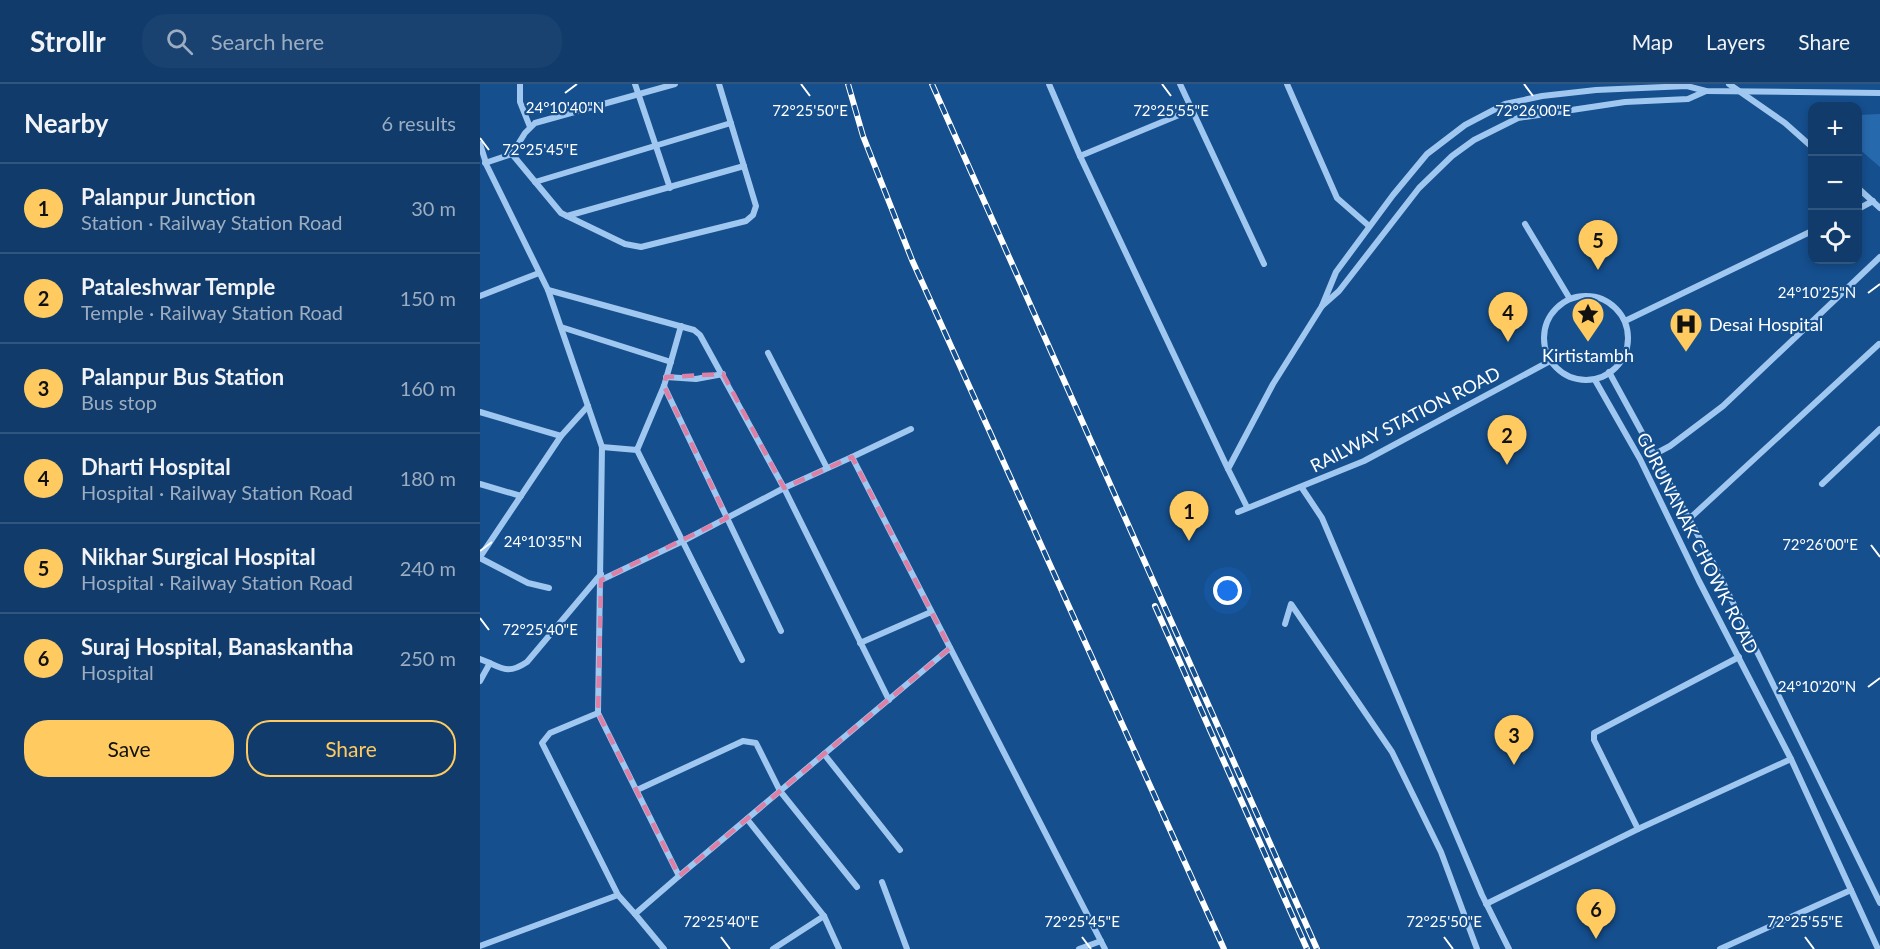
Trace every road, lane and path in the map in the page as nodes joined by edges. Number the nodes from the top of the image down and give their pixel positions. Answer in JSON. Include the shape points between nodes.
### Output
{"nodes":[{"id":1,"x":520,"y":84,"type":"edge"},
{"id":2,"x":635,"y":84,"type":"edge"},
{"id":3,"x":675,"y":84,"type":"edge"},
{"id":4,"x":719,"y":84,"type":"edge"},
{"id":5,"x":1049,"y":84,"type":"edge"},
{"id":6,"x":1180,"y":84,"type":"edge"},
{"id":7,"x":1287,"y":84,"type":"edge"},
{"id":8,"x":1729,"y":84,"type":"edge"},
{"id":9,"x":1706,"y":91,"type":"junction"},
{"id":10,"x":1737,"y":91,"type":"junction"},
{"id":11,"x":1880,"y":93,"type":"edge"},
{"id":12,"x":638,"y":94,"type":"junction"},
{"id":13,"x":1191,"y":110,"type":"junction"},
{"id":14,"x":731,"y":123,"type":"junction"},
{"id":15,"x":530,"y":126,"type":"junction"},
{"id":16,"x":1808,"y":143,"type":"edge"},
{"id":17,"x":480,"y":144,"type":"edge"},
{"id":18,"x":654,"y":147,"type":"junction"},
{"id":19,"x":512,"y":154,"type":"junction"},
{"id":20,"x":1080,"y":156,"type":"junction"},
{"id":21,"x":484,"y":166,"type":"edge"},
{"id":22,"x":744,"y":166,"type":"junction"},
{"id":23,"x":536,"y":182,"type":"junction"},
{"id":24,"x":670,"y":188,"type":"junction"},
{"id":25,"x":1862,"y":192,"type":"edge"},
{"id":26,"x":1873,"y":201,"type":"junction"},
{"id":27,"x":1862,"y":206,"type":"edge"},
{"id":28,"x":1880,"y":208,"type":"edge"},
{"id":29,"x":567,"y":216,"type":"junction"},
{"id":30,"x":1525,"y":224,"type":"dead end"},
{"id":31,"x":1369,"y":226,"type":"junction"},
{"id":32,"x":1808,"y":233,"type":"edge"},
{"id":33,"x":1880,"y":257,"type":"edge"},
{"id":34,"x":1264,"y":264,"type":"dead end"},
{"id":35,"x":539,"y":273,"type":"junction"},
{"id":36,"x":548,"y":290,"type":"junction"},
{"id":37,"x":480,"y":296,"type":"edge"},
{"id":38,"x":1570,"y":299,"type":"junction"},
{"id":39,"x":1322,"y":306,"type":"junction"},
{"id":40,"x":1625,"y":321,"type":"junction"},
{"id":41,"x":681,"y":326,"type":"junction"},
{"id":42,"x":561,"y":327,"type":"junction"},
{"id":43,"x":1879,"y":344,"type":"edge"},
{"id":44,"x":768,"y":353,"type":"dead end"},
{"id":45,"x":1550,"y":361,"type":"junction"},
{"id":46,"x":671,"y":362,"type":"junction"},
{"id":47,"x":1609,"y":372,"type":"junction"},
{"id":48,"x":723,"y":374,"type":"junction"},
{"id":49,"x":666,"y":377,"type":"junction"},
{"id":50,"x":1595,"y":380,"type":"junction"},
{"id":51,"x":664,"y":386,"type":"junction"},
{"id":52,"x":588,"y":406,"type":"junction"},
{"id":53,"x":480,"y":412,"type":"edge"},
{"id":54,"x":911,"y":429,"type":"dead end"},
{"id":55,"x":1880,"y":429,"type":"edge"},
{"id":56,"x":561,"y":436,"type":"junction"},
{"id":57,"x":602,"y":447,"type":"junction"},
{"id":58,"x":637,"y":450,"type":"junction"},
{"id":59,"x":1655,"y":454,"type":"junction"},
{"id":60,"x":852,"y":457,"type":"junction"},
{"id":61,"x":827,"y":468,"type":"junction"},
{"id":62,"x":1228,"y":468,"type":"junction"},
{"id":63,"x":480,"y":484,"type":"edge"},
{"id":64,"x":1822,"y":484,"type":"dead end"},
{"id":65,"x":784,"y":488,"type":"junction"},
{"id":66,"x":1302,"y":488,"type":"junction"},
{"id":67,"x":521,"y":496,"type":"junction"},
{"id":68,"x":1247,"y":507,"type":"junction"},
{"id":69,"x":1238,"y":512,"type":"dead end"},
{"id":70,"x":727,"y":518,"type":"junction"},
{"id":71,"x":1688,"y":520,"type":"junction"},
{"id":72,"x":683,"y":541,"type":"junction"},
{"id":73,"x":480,"y":558,"type":"edge"},
{"id":74,"x":601,"y":577,"type":"junction"},
{"id":75,"x":549,"y":588,"type":"dead end"},
{"id":76,"x":931,"y":612,"type":"junction"},
{"id":77,"x":1285,"y":624,"type":"dead end"},
{"id":78,"x":781,"y":631,"type":"dead end"},
{"id":79,"x":860,"y":643,"type":"junction"},
{"id":80,"x":950,"y":648,"type":"junction"},
{"id":81,"x":1739,"y":657,"type":"junction"},
{"id":82,"x":480,"y":659,"type":"edge"},
{"id":83,"x":742,"y":660,"type":"dead end"},
{"id":84,"x":490,"y":663,"type":"junction"},
{"id":85,"x":480,"y":681,"type":"edge"},
{"id":86,"x":889,"y":700,"type":"junction"},
{"id":87,"x":598,"y":713,"type":"junction"},
{"id":88,"x":824,"y":754,"type":"junction"},
{"id":89,"x":1791,"y":759,"type":"junction"},
{"id":90,"x":637,"y":790,"type":"junction"},
{"id":91,"x":780,"y":791,"type":"junction"},
{"id":92,"x":747,"y":819,"type":"junction"},
{"id":93,"x":1638,"y":829,"type":"junction"},
{"id":94,"x":900,"y":850,"type":"dead end"},
{"id":95,"x":679,"y":876,"type":"junction"},
{"id":96,"x":882,"y":882,"type":"dead end"},
{"id":97,"x":857,"y":887,"type":"dead end"},
{"id":98,"x":1851,"y":890,"type":"junction"},
{"id":99,"x":618,"y":894,"type":"junction"},
{"id":100,"x":1880,"y":903,"type":"edge"},
{"id":101,"x":1486,"y":904,"type":"junction"},
{"id":102,"x":635,"y":914,"type":"junction"},
{"id":103,"x":824,"y":916,"type":"junction"},
{"id":104,"x":1101,"y":941,"type":"junction"},
{"id":105,"x":480,"y":946,"type":"edge"},
{"id":106,"x":664,"y":949,"type":"edge"},
{"id":107,"x":773,"y":949,"type":"edge"},
{"id":108,"x":839,"y":949,"type":"edge"},
{"id":109,"x":907,"y":949,"type":"edge"},
{"id":110,"x":1079,"y":949,"type":"edge"},
{"id":111,"x":1105,"y":949,"type":"edge"},
{"id":112,"x":1477,"y":949,"type":"edge"},
{"id":113,"x":1509,"y":949,"type":"edge"},
{"id":114,"x":1720,"y":949,"type":"edge"},
{"id":115,"x":1878,"y":949,"type":"edge"}],
"edges":[{"from":1,"to":15,"type":"street","via":[[520,102]]},
{"from":2,"to":12,"type":"street"},
{"from":3,"to":12,"type":"street"},
{"from":4,"to":14,"type":"street"},
{"from":5,"to":20,"type":"street"},
{"from":6,"to":13,"type":"street"},
{"from":7,"to":31,"type":"street","via":[[1337,198]]},
{"from":8,"to":10,"type":"street"},
{"from":9,"to":10,"type":"street"},
{"from":9,"to":31,"type":"street","via":[[1687,86],[1596,90],[1505,104],[1465,125],[1427,154]]},
{"from":9,"to":39,"type":"street","via":[[1689,99],[1625,102],[1518,118],[1474,140],[1419,188],[1339,291]]},
{"from":10,"to":11,"type":"street"},
{"from":10,"to":16,"type":"street"},
{"from":12,"to":15,"type":"street"},
{"from":12,"to":18,"type":"street"},
{"from":13,"to":20,"type":"street"},
{"from":13,"to":34,"type":"street"},
{"from":14,"to":18,"type":"street"},
{"from":14,"to":22,"type":"street"},
{"from":15,"to":19,"type":"street"},
{"from":17,"to":21,"type":"street"},
{"from":18,"to":23,"type":"street"},
{"from":18,"to":24,"type":"street"},
{"from":19,"to":21,"type":"street"},
{"from":19,"to":23,"type":"street"},
{"from":20,"to":62,"type":"street"},
{"from":21,"to":35,"type":"street"},
{"from":22,"to":24,"type":"street"},
{"from":22,"to":29,"type":"street","via":[[756,206],[746,221],[641,247],[625,244]]},
{"from":23,"to":29,"type":"street"},
{"from":24,"to":29,"type":"street"},
{"from":25,"to":26,"type":"street"},
{"from":26,"to":27,"type":"street"},
{"from":26,"to":28,"type":"street"},
{"from":30,"to":38,"type":"street"},
{"from":31,"to":39,"type":"street","via":[[1336,272]]},
{"from":32,"to":40,"type":"street"},
{"from":33,"to":59,"type":"street","via":[[1723,406]]},
{"from":35,"to":36,"type":"street"},
{"from":35,"to":37,"type":"street"},
{"from":36,"to":41,"type":"street"},
{"from":36,"to":42,"type":"street"},
{"from":38,"to":40,"type":"street","via":[[1587,295],[1603,299]]},
{"from":38,"to":45,"type":"street","via":[[1548,321],[1544,338]]},
{"from":39,"to":62,"type":"street","via":[[1273,384]]},
{"from":40,"to":47,"type":"street","via":[[1629,338],[1625,354]]},
{"from":41,"to":46,"type":"street"},
{"from":41,"to":48,"type":"street","via":[[700,335]]},
{"from":42,"to":46,"type":"street"},
{"from":42,"to":52,"type":"street"},
{"from":43,"to":71,"type":"street"},
{"from":44,"to":61,"type":"street"},
{"from":45,"to":50,"type":"street","via":[[1570,376]]},
{"from":45,"to":66,"type":"street","name":"RAILWAY STATION ROAD","via":[[1364,461]]},
{"from":46,"to":49,"type":"street"},
{"from":47,"to":50,"type":"street"},
{"from":47,"to":59,"type":"street"},
{"from":48,"to":49,"type":"street","via":[[696,379]]},
{"from":48,"to":65,"type":"street"},
{"from":49,"to":51,"type":"street"},
{"from":50,"to":81,"type":"street","name":"GURUNANAK CHOWK ROAD","via":[[1640,459]]},
{"from":51,"to":58,"type":"street"},
{"from":51,"to":70,"type":"street"},
{"from":52,"to":56,"type":"street"},
{"from":52,"to":57,"type":"street"},
{"from":53,"to":56,"type":"street"},
{"from":54,"to":60,"type":"street"},
{"from":55,"to":64,"type":"street"},
{"from":56,"to":67,"type":"street"},
{"from":57,"to":58,"type":"street"},
{"from":57,"to":74,"type":"street"},
{"from":58,"to":72,"type":"street"},
{"from":59,"to":71,"type":"street"},
{"from":60,"to":61,"type":"street"},
{"from":60,"to":76,"type":"street"},
{"from":61,"to":65,"type":"street"},
{"from":62,"to":68,"type":"street"},
{"from":63,"to":67,"type":"street"},
{"from":65,"to":70,"type":"street"},
{"from":65,"to":79,"type":"street"},
{"from":66,"to":68,"type":"street","name":"RAILWAY STATION ROAD"},
{"from":66,"to":101,"type":"street","via":[[1322,518]]},
{"from":67,"to":73,"type":"street"},
{"from":68,"to":69,"type":"street","name":"RAILWAY STATION ROAD"},
{"from":70,"to":72,"type":"street"},
{"from":70,"to":78,"type":"street"},
{"from":71,"to":100,"type":"street","via":[[1718,572]]},
{"from":72,"to":74,"type":"street"},
{"from":72,"to":83,"type":"street"},
{"from":73,"to":75,"type":"street","via":[[528,583]]},
{"from":74,"to":84,"type":"street","via":[[527,662],[514,671]]},
{"from":74,"to":87,"type":"street"},
{"from":76,"to":79,"type":"street"},
{"from":76,"to":80,"type":"street"},
{"from":77,"to":112,"type":"street","via":[[1291,604],[1392,752],[1441,852]]},
{"from":79,"to":86,"type":"street"},
{"from":80,"to":86,"type":"street"},
{"from":80,"to":104,"type":"street"},
{"from":81,"to":89,"type":"street","name":"GURUNANAK CHOWK ROAD"},
{"from":81,"to":93,"type":"street","via":[[1594,733]]},
{"from":82,"to":84,"type":"street"},
{"from":84,"to":85,"type":"street"},
{"from":86,"to":88,"type":"street"},
{"from":87,"to":90,"type":"street"},
{"from":87,"to":99,"type":"street","via":[[550,733],[542,743]]},
{"from":88,"to":91,"type":"street"},
{"from":88,"to":94,"type":"street"},
{"from":89,"to":93,"type":"street"},
{"from":89,"to":98,"type":"street","name":"GURUNANAK CHOWK ROAD"},
{"from":90,"to":91,"type":"street","via":[[750,741],[756,743]]},
{"from":90,"to":95,"type":"street"},
{"from":91,"to":92,"type":"street"},
{"from":91,"to":97,"type":"street"},
{"from":92,"to":95,"type":"street"},
{"from":92,"to":103,"type":"street"},
{"from":93,"to":101,"type":"street"},
{"from":95,"to":102,"type":"street"},
{"from":96,"to":109,"type":"street"},
{"from":98,"to":114,"type":"street"},
{"from":98,"to":115,"type":"street","name":"GURUNANAK CHOWK ROAD"},
{"from":99,"to":102,"type":"street"},
{"from":99,"to":105,"type":"street"},
{"from":101,"to":113,"type":"street"},
{"from":102,"to":106,"type":"street"},
{"from":103,"to":107,"type":"street"},
{"from":103,"to":108,"type":"street"},
{"from":104,"to":110,"type":"street"},
{"from":104,"to":111,"type":"street"}]}
